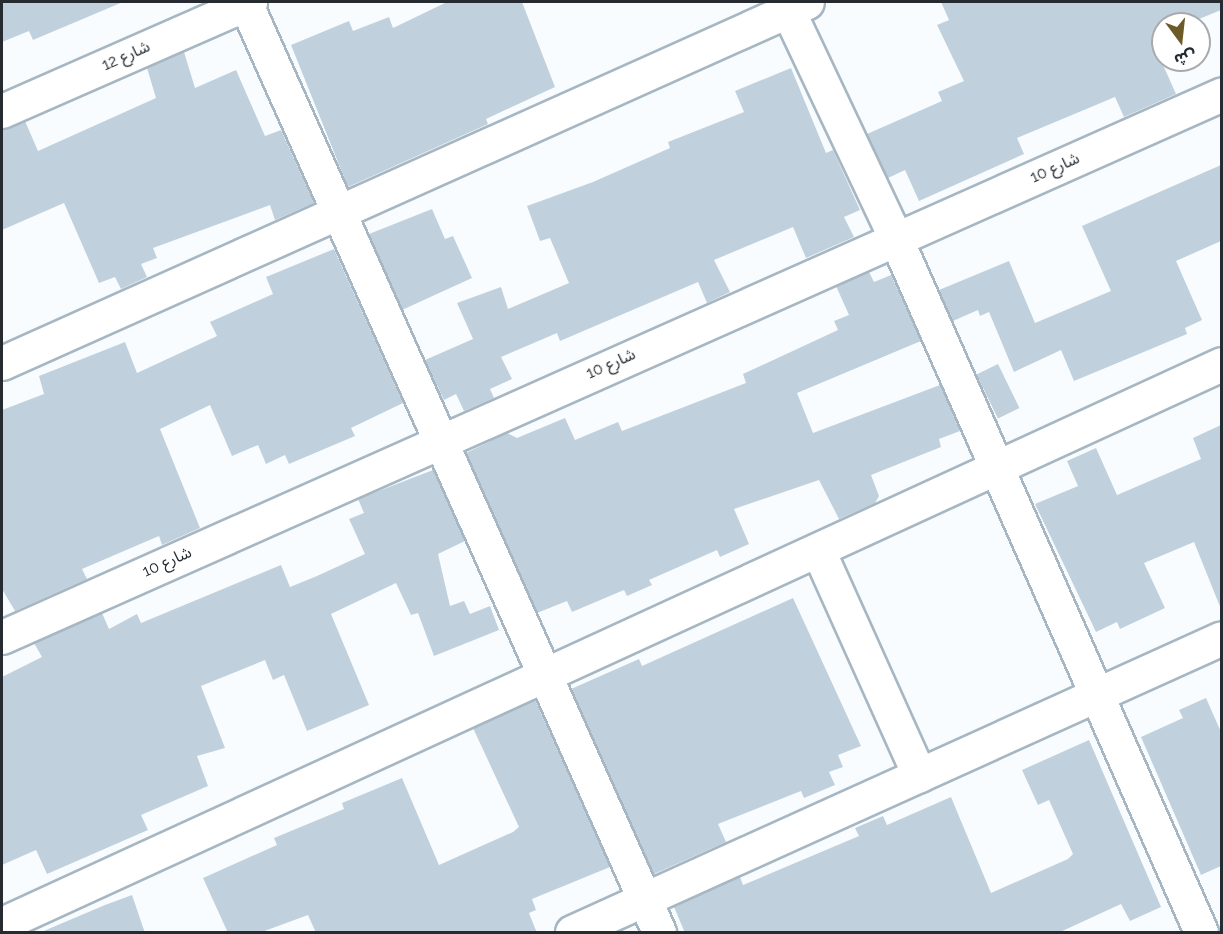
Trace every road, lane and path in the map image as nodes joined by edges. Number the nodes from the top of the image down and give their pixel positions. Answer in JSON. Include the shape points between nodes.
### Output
{"nodes":[{"id":1,"x":247,"y":2,"type":"edge"},
{"id":2,"x":793,"y":4,"type":"edge"},
{"id":3,"x":1221,"y":94,"type":"edge"},
{"id":4,"x":2,"y":111,"type":"edge"},
{"id":5,"x":339,"y":214,"type":"junction"},
{"id":6,"x":896,"y":239,"type":"junction"},
{"id":7,"x":2,"y":363,"type":"edge"},
{"id":8,"x":1221,"y":364,"type":"edge"},
{"id":9,"x":440,"y":440,"type":"junction"},
{"id":10,"x":995,"y":466,"type":"junction"},
{"id":11,"x":818,"y":550,"type":"junction"},
{"id":12,"x":2,"y":637,"type":"edge"},
{"id":13,"x":1221,"y":638,"type":"edge"},
{"id":14,"x":544,"y":671,"type":"junction"},
{"id":15,"x":1095,"y":694,"type":"junction"},
{"id":16,"x":919,"y":775,"type":"junction"},
{"id":17,"x":645,"y":901,"type":"junction"},
{"id":18,"x":2,"y":924,"type":"edge"},
{"id":19,"x":1203,"y":928,"type":"edge"},
{"id":20,"x":572,"y":933,"type":"edge"},
{"id":21,"x":659,"y":933,"type":"edge"}],
"edges":[{"from":1,"to":4,"type":"street","name":"شارع 12"},
{"from":1,"to":5,"type":"street"},
{"from":2,"to":5,"type":"street"},
{"from":2,"to":6,"type":"street"},
{"from":3,"to":6,"type":"street","name":"شارع 10"},
{"from":5,"to":7,"type":"street"},
{"from":5,"to":9,"type":"street"},
{"from":6,"to":9,"type":"street","name":"شارع 10"},
{"from":6,"to":10,"type":"street"},
{"from":8,"to":10,"type":"street"},
{"from":9,"to":12,"type":"street","name":"شارع 10"},
{"from":9,"to":14,"type":"street"},
{"from":10,"to":11,"type":"street"},
{"from":10,"to":15,"type":"street"},
{"from":11,"to":14,"type":"street"},
{"from":11,"to":16,"type":"street"},
{"from":13,"to":15,"type":"street"},
{"from":14,"to":17,"type":"street"},
{"from":14,"to":18,"type":"street"},
{"from":15,"to":16,"type":"street"},
{"from":15,"to":19,"type":"street"},
{"from":16,"to":17,"type":"street"},
{"from":17,"to":20,"type":"street"},
{"from":17,"to":21,"type":"street"}]}
